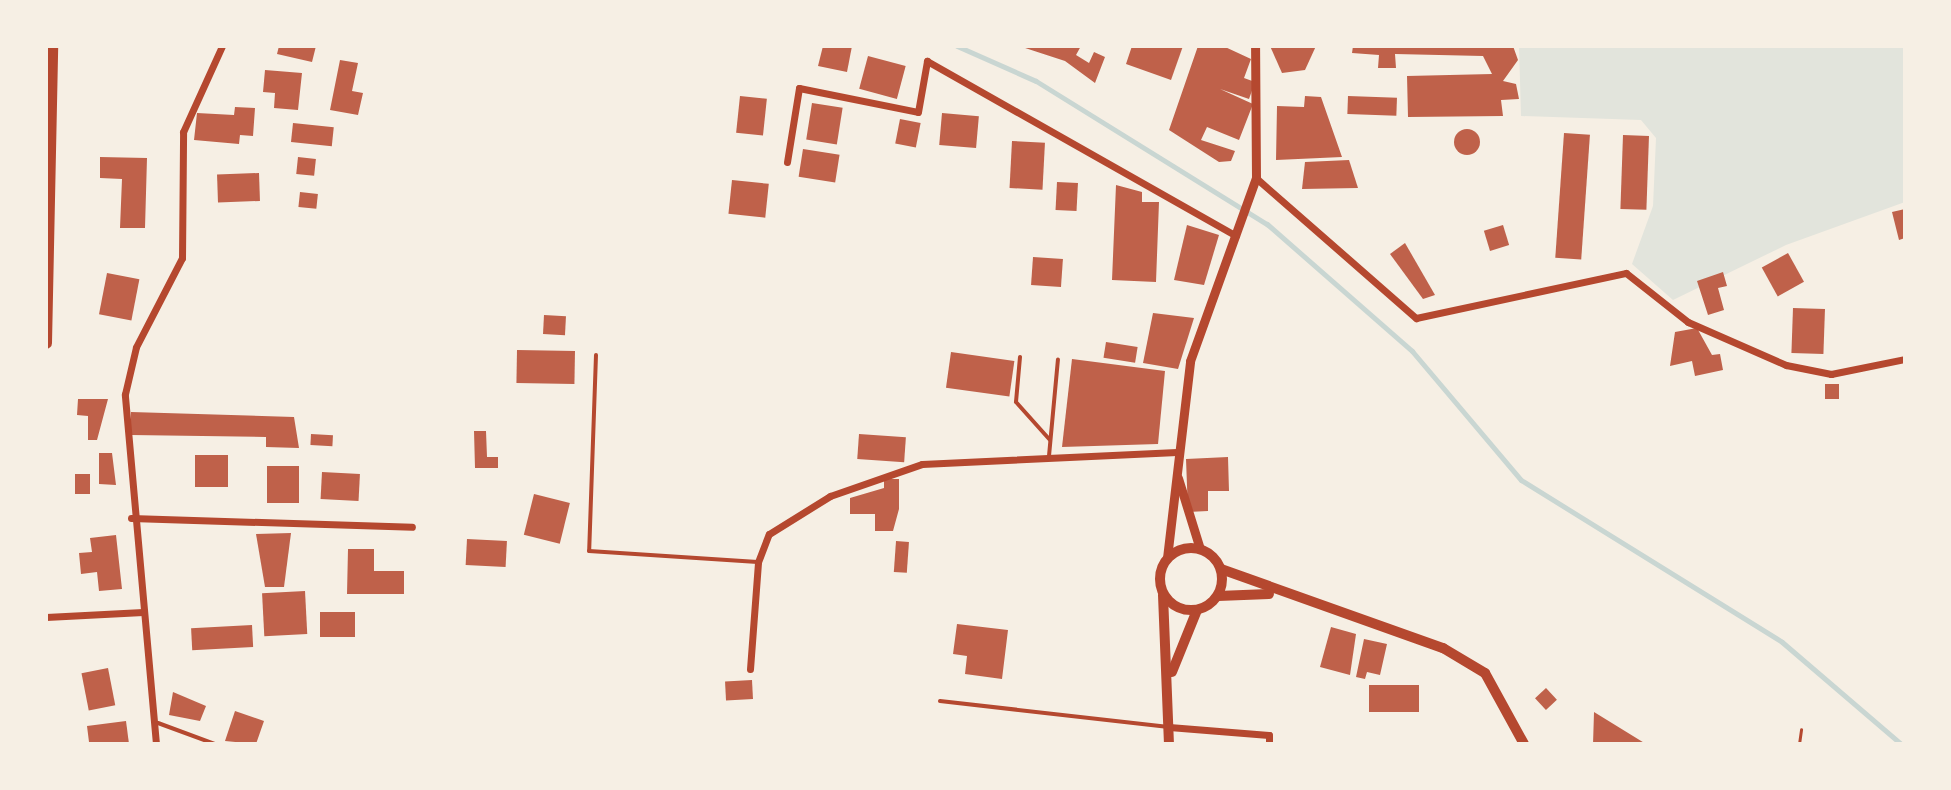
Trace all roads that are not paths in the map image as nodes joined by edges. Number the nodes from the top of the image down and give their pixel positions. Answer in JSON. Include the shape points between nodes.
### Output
{"nodes":[{"id":1,"x":52,"y":46,"type":"edge"},
{"id":2,"x":222,"y":46,"type":"edge"},
{"id":3,"x":1255,"y":46,"type":"edge"},
{"id":4,"x":787,"y":162,"type":"dead end"},
{"id":5,"x":1256,"y":178,"type":"junction"},
{"id":6,"x":1236,"y":236,"type":"junction"},
{"id":7,"x":46,"y":343,"type":"edge"},
{"id":8,"x":596,"y":355,"type":"dead end"},
{"id":9,"x":1020,"y":357,"type":"dead end"},
{"id":10,"x":1058,"y":359,"type":"dead end"},
{"id":11,"x":1905,"y":359,"type":"edge"},
{"id":12,"x":1050,"y":440,"type":"junction"},
{"id":13,"x":1177,"y":452,"type":"junction"},
{"id":14,"x":1049,"y":456,"type":"junction"},
{"id":15,"x":1176,"y":463,"type":"junction"},
{"id":16,"x":131,"y":518,"type":"junction"},
{"id":17,"x":412,"y":527,"type":"dead end"},
{"id":18,"x":1200,"y":549,"type":"junction"},
{"id":19,"x":1167,"y":558,"type":"junction"},
{"id":20,"x":758,"y":562,"type":"junction"},
{"id":21,"x":1221,"y":569,"type":"junction"},
{"id":22,"x":1163,"y":595,"type":"junction"},
{"id":23,"x":1218,"y":596,"type":"junction"},
{"id":24,"x":1290,"y":599,"type":"junction"},
{"id":25,"x":1197,"y":610,"type":"junction"},
{"id":26,"x":143,"y":612,"type":"junction"},
{"id":27,"x":46,"y":617,"type":"edge"},
{"id":28,"x":750,"y":669,"type":"dead end"},
{"id":29,"x":1170,"y":682,"type":"junction"},
{"id":30,"x":940,"y":701,"type":"dead end"},
{"id":31,"x":158,"y":723,"type":"junction"},
{"id":32,"x":1169,"y":727,"type":"junction"},
{"id":33,"x":156,"y":744,"type":"edge"},
{"id":34,"x":215,"y":744,"type":"edge"},
{"id":35,"x":1169,"y":744,"type":"edge"},
{"id":36,"x":1269,"y":744,"type":"edge"},
{"id":37,"x":1524,"y":744,"type":"edge"}],
"edges":[{"from":1,"to":7,"type":"highway"},
{"from":2,"to":16,"type":"street","via":[[183,132],[182,258],[136,347],[125,394]]},
{"from":3,"to":5,"type":"street"},
{"from":4,"to":6,"type":"street","via":[[799,88],[918,112],[927,61]]},
{"from":5,"to":6,"type":"street"},
{"from":5,"to":11,"type":"street","via":[[1416,318],[1626,273],[1688,322],[1786,365],[1831,374]]},
{"from":6,"to":13,"type":"street","via":[[1190,361]]},
{"from":8,"to":20,"type":"lane","via":[[589,551]]},
{"from":9,"to":12,"type":"lane","via":[[1016,402]]},
{"from":10,"to":12,"type":"lane"},
{"from":12,"to":14,"type":"lane"},
{"from":13,"to":14,"type":"street"},
{"from":13,"to":15,"type":"street"},
{"from":14,"to":20,"type":"street","via":[[922,464],[864,480],[769,534]]},
{"from":15,"to":18,"type":"street","via":[[1183,511]]},
{"from":15,"to":19,"type":"street"},
{"from":16,"to":17,"type":"street"},
{"from":16,"to":26,"type":"street"},
{"from":18,"to":19,"type":"main road"},
{"from":18,"to":21,"type":"main road"},
{"from":19,"to":22,"type":"main road","via":[[1159,576]]},
{"from":20,"to":28,"type":"street"},
{"from":21,"to":23,"type":"main road"},
{"from":21,"to":24,"type":"main road"},
{"from":22,"to":25,"type":"main road","via":[[1178,608]]},
{"from":22,"to":29,"type":"main road"},
{"from":23,"to":24,"type":"main road","via":[[1250,591]]},
{"from":23,"to":25,"type":"main road"},
{"from":24,"to":37,"type":"main road","via":[[1443,648],[1485,673]]},
{"from":25,"to":29,"type":"main road","via":[[1183,631]]},
{"from":26,"to":27,"type":"street"},
{"from":26,"to":31,"type":"street"},
{"from":29,"to":32,"type":"main road"},
{"from":30,"to":32,"type":"lane"},
{"from":31,"to":33,"type":"street"},
{"from":31,"to":34,"type":"lane"},
{"from":32,"to":35,"type":"main road"},
{"from":32,"to":36,"type":"street","via":[[1269,735]]}]}
